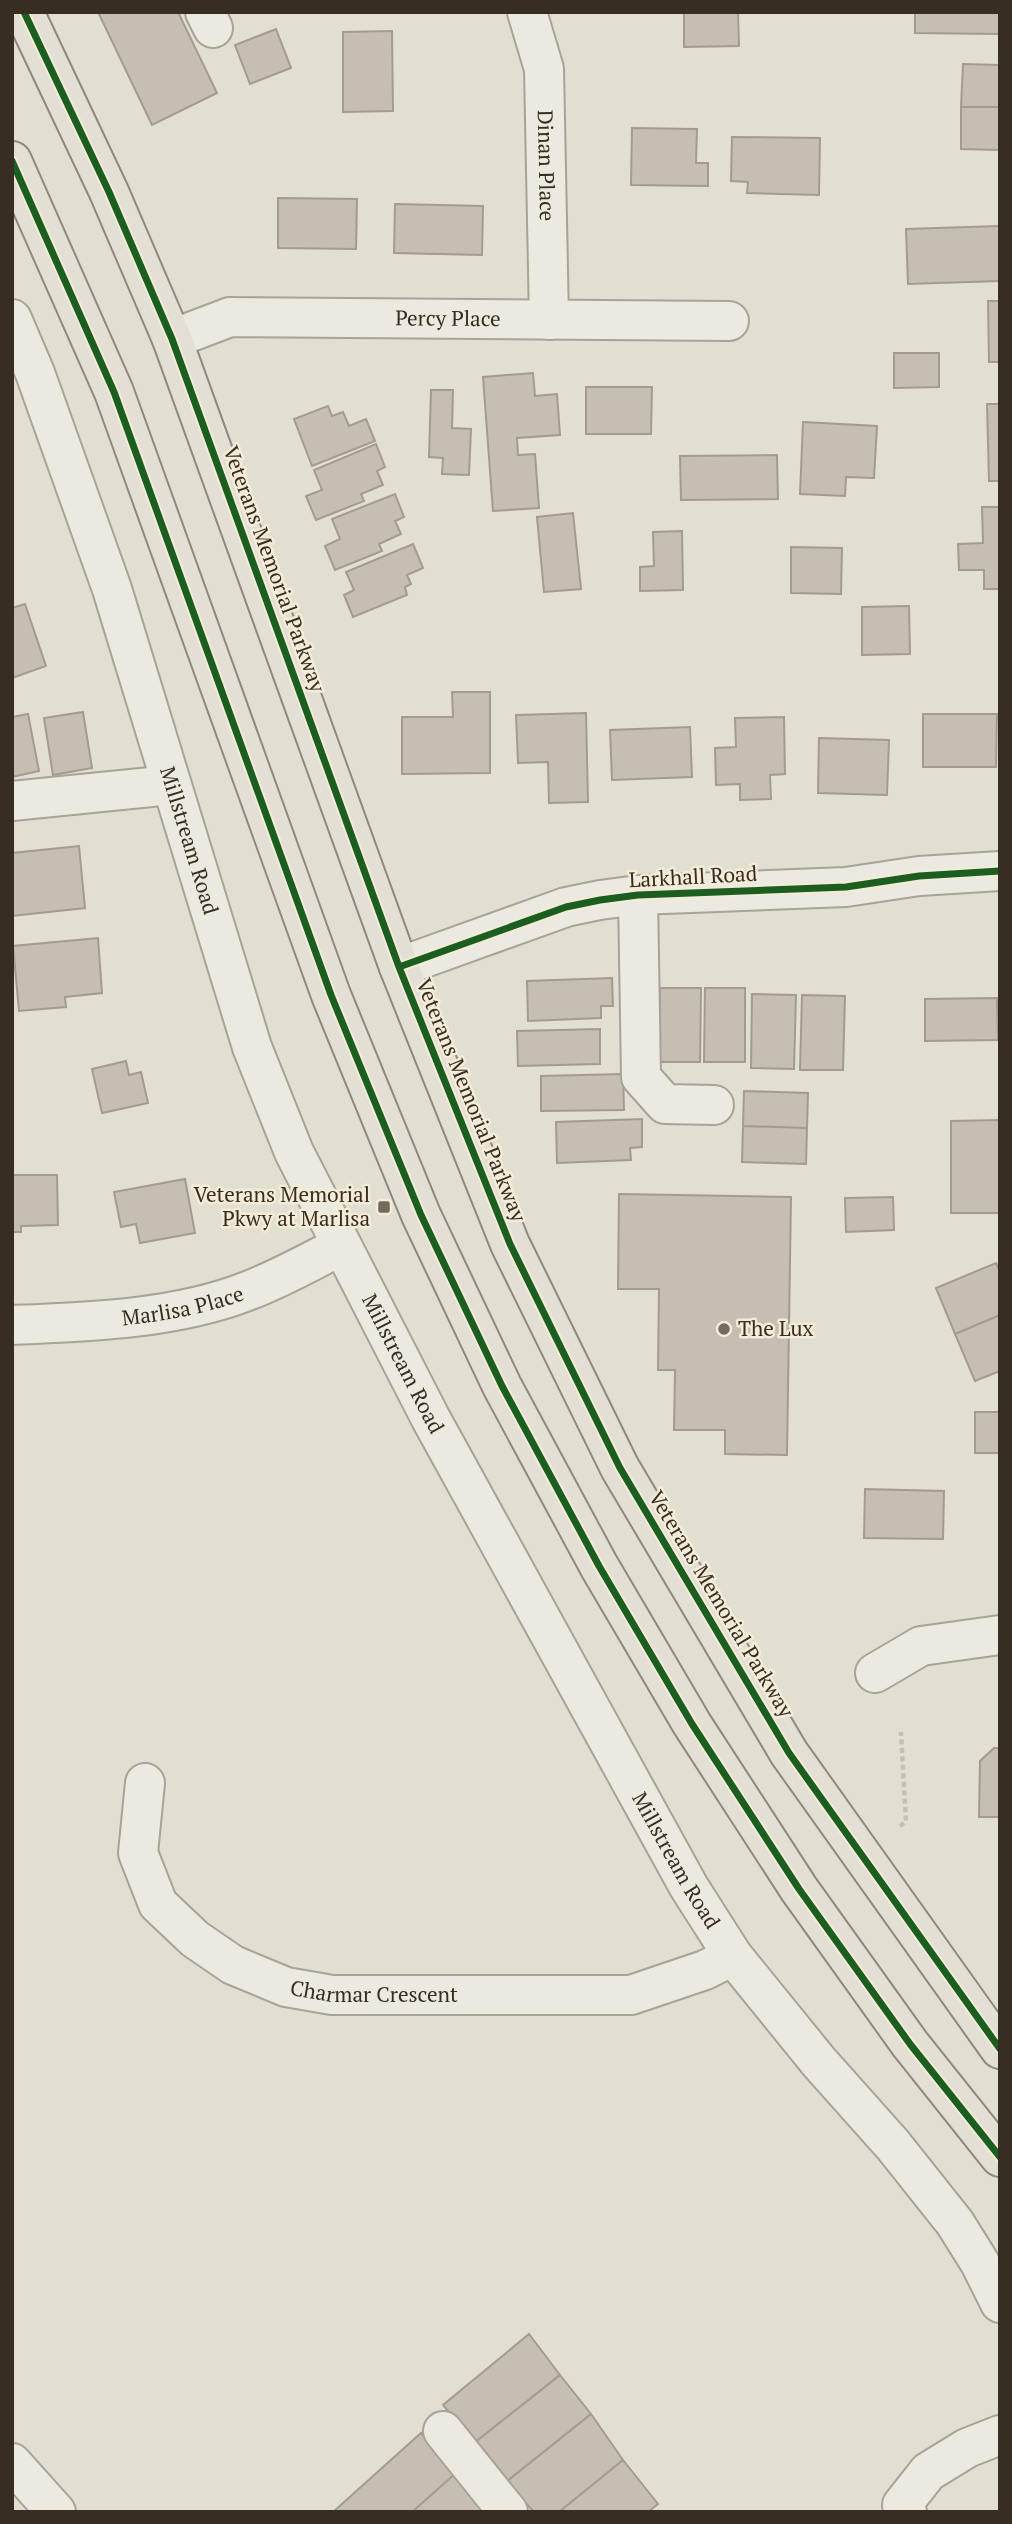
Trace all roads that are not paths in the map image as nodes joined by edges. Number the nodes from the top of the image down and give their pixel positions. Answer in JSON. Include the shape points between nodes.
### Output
{"nodes":[{"id":1,"x":24,"y":12,"type":"edge"},
{"id":2,"x":527,"y":12,"type":"edge"},
{"id":3,"x":12,"y":161,"type":"edge"},
{"id":4,"x":12,"y":319,"type":"edge"},
{"id":5,"x":549,"y":320,"type":"junction"},
{"id":6,"x":729,"y":321,"type":"dead end"},
{"id":7,"x":172,"y":339,"type":"junction"},
{"id":8,"x":171,"y":785,"type":"junction"},
{"id":9,"x":12,"y":801,"type":"edge"},
{"id":10,"x":1000,"y":871,"type":"edge"},
{"id":11,"x":638,"y":895,"type":"junction"},
{"id":12,"x":399,"y":967,"type":"junction"},
{"id":13,"x":714,"y":1105,"type":"dead end"},
{"id":14,"x":341,"y":1246,"type":"junction"},
{"id":15,"x":12,"y":1325,"type":"edge"},
{"id":16,"x":1000,"y":1635,"type":"edge"},
{"id":17,"x":875,"y":1673,"type":"dead end"},
{"id":18,"x":145,"y":1783,"type":"dead end"},
{"id":19,"x":733,"y":1956,"type":"junction"},
{"id":20,"x":1000,"y":2049,"type":"edge"},
{"id":21,"x":1000,"y":2157,"type":"edge"},
{"id":22,"x":1000,"y":2303,"type":"edge"},
{"id":23,"x":443,"y":2431,"type":"dead end"},
{"id":24,"x":1000,"y":2435,"type":"edge"},
{"id":25,"x":12,"y":2463,"type":"edge"},
{"id":26,"x":56,"y":2512,"type":"edge"},
{"id":27,"x":508,"y":2512,"type":"edge"},
{"id":28,"x":907,"y":2512,"type":"edge"}],
"edges":[{"from":1,"to":7,"type":"main road","name":"Veterans Memorial Parkway"},
{"from":2,"to":5,"type":"street","name":"Dinan Place","via":[[544,69]]},
{"from":3,"to":21,"type":"main road","via":[[114,392],[331,995],[421,1215],[502,1386],[599,1566],[692,1724],[799,1889],[910,2044]]},
{"from":4,"to":8,"type":"street","name":"Millstream Road","via":[[112,589]]},
{"from":5,"to":6,"type":"street","name":"Percy Place"},
{"from":5,"to":7,"type":"street","name":"Percy Place","via":[[230,317]]},
{"from":7,"to":12,"type":"main road","name":"Veterans Memorial Parkway"},
{"from":8,"to":9,"type":"street"},
{"from":8,"to":14,"type":"street","name":"Millstream Road","via":[[252,1047],[294,1152]]},
{"from":10,"to":11,"type":"street","name":"Larkhall Road","via":[[846,887]]},
{"from":11,"to":12,"type":"street","name":"Larkhall Road","via":[[566,907]]},
{"from":11,"to":13,"type":"street","via":[[640,1077],[665,1104]]},
{"from":12,"to":20,"type":"main road","name":"Veterans Memorial Parkway","via":[[510,1244],[620,1468],[789,1753]]},
{"from":14,"to":15,"type":"street","name":"Marlisa Place","via":[[249,1290],[209,1303],[107,1321]]},
{"from":14,"to":19,"type":"street","name":"Millstream Road","via":[[597,1724]]},
{"from":16,"to":17,"type":"street","via":[[921,1646]]},
{"from":18,"to":19,"type":"street","name":"Charmar Crescent","via":[[138,1853],[158,1904],[195,1939],[233,1965],[286,1987],[331,1995],[631,1995]]},
{"from":19,"to":22,"type":"street","name":"Millstream Road","via":[[955,2224]]},
{"from":23,"to":27,"type":"street"},
{"from":24,"to":28,"type":"street","via":[[967,2448],[928,2472],[902,2505]]},
{"from":25,"to":26,"type":"street"}]}
